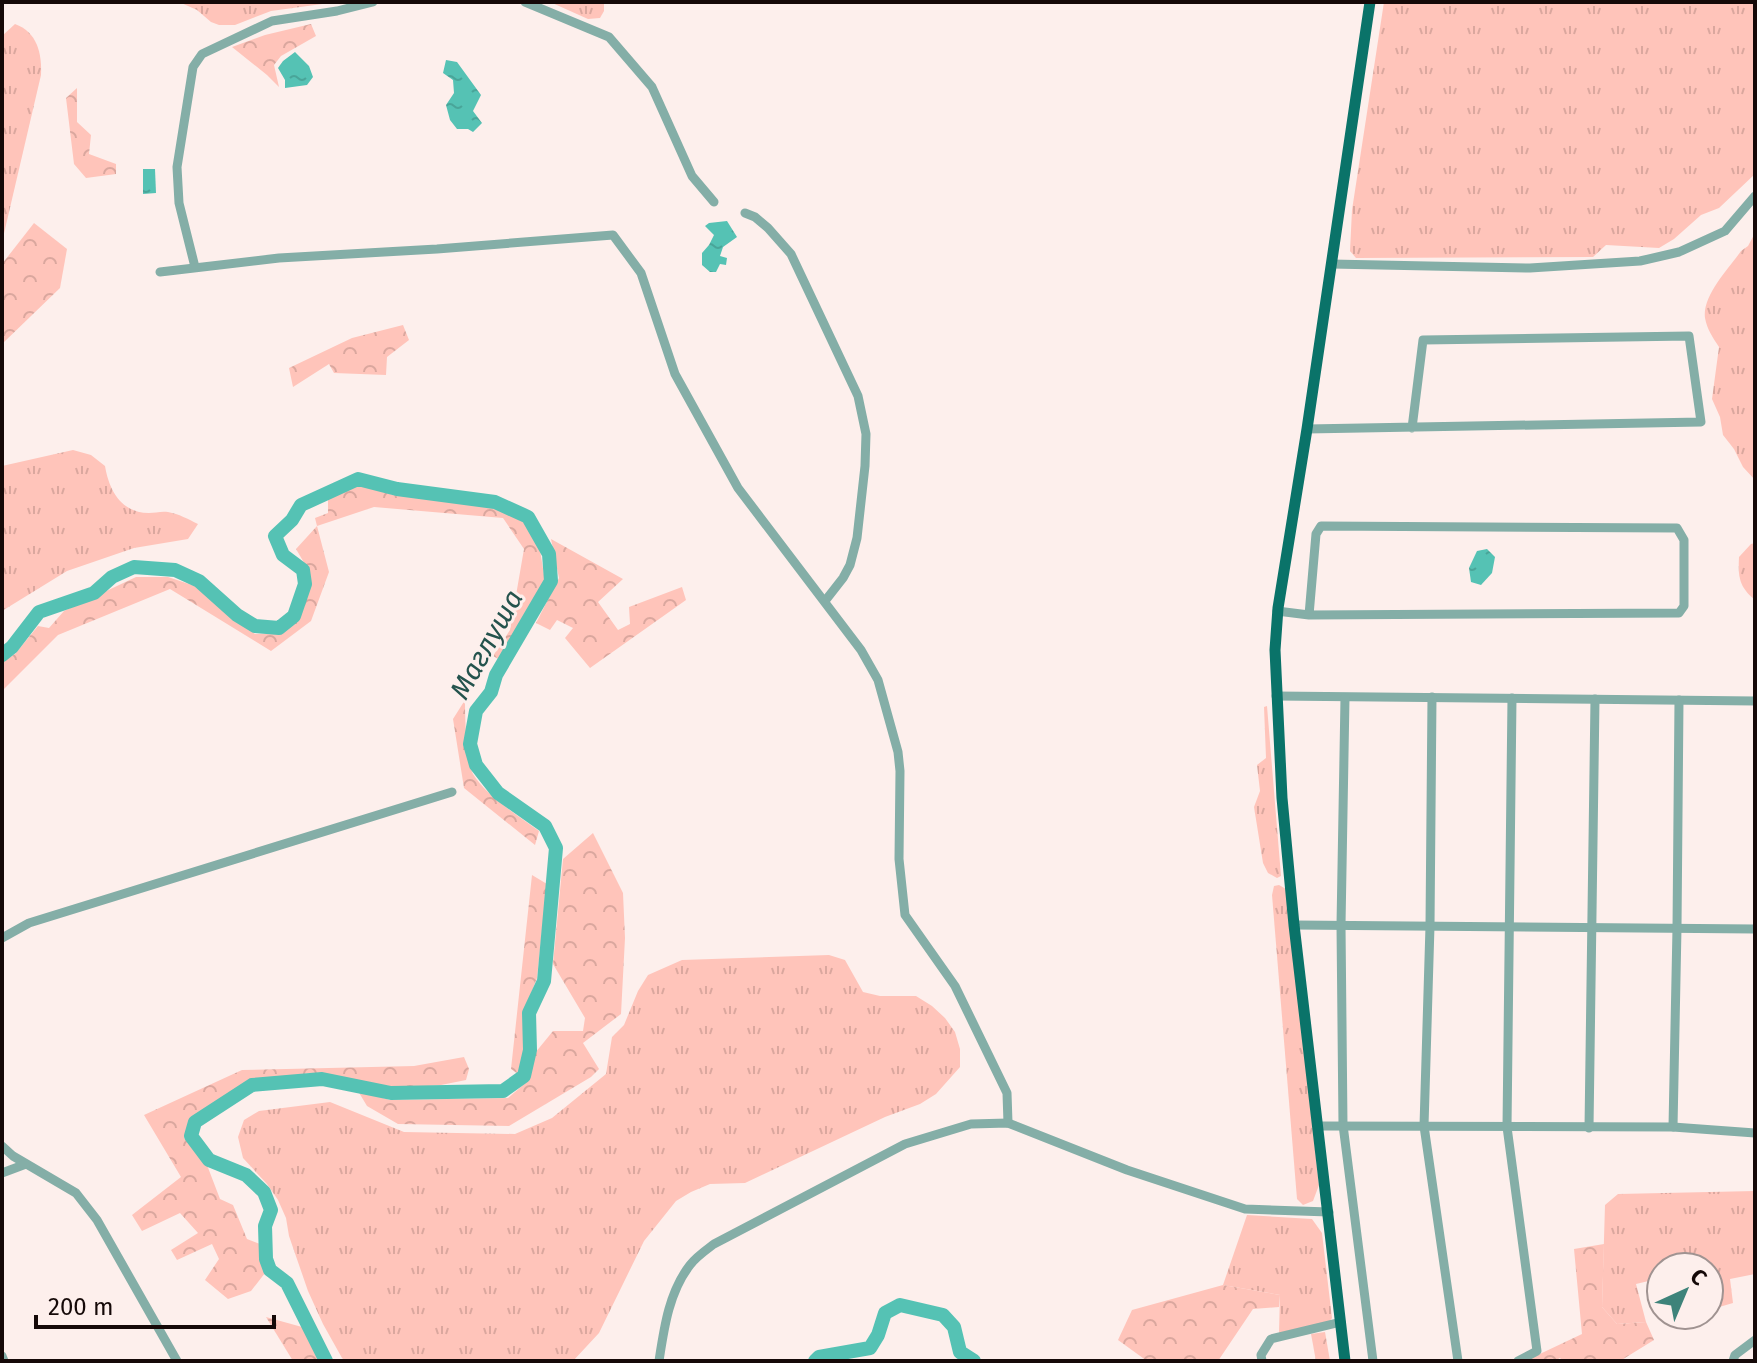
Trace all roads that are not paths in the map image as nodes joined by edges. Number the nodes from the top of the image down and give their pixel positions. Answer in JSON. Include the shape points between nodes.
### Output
{"nodes":[{"id":1,"x":373,"y":2,"type":"edge"},
{"id":2,"x":525,"y":2,"type":"edge"},
{"id":3,"x":1370,"y":2,"type":"edge"},
{"id":4,"x":1755,"y":196,"type":"edge"},
{"id":5,"x":714,"y":202,"type":"dead end"},
{"id":6,"x":745,"y":213,"type":"dead end"},
{"id":7,"x":1331,"y":264,"type":"junction"},
{"id":8,"x":195,"y":267,"type":"junction"},
{"id":9,"x":160,"y":272,"type":"dead end"},
{"id":10,"x":1412,"y":428,"type":"junction"},
{"id":11,"x":1307,"y":429,"type":"junction"},
{"id":12,"x":825,"y":601,"type":"junction"},
{"id":13,"x":1277,"y":611,"type":"junction"},
{"id":14,"x":1309,"y":615,"type":"junction"},
{"id":15,"x":1276,"y":696,"type":"junction"},
{"id":16,"x":1432,"y":697,"type":"junction"},
{"id":17,"x":1345,"y":698,"type":"junction"},
{"id":18,"x":1512,"y":698,"type":"junction"},
{"id":19,"x":1595,"y":699,"type":"junction"},
{"id":20,"x":1679,"y":700,"type":"junction"},
{"id":21,"x":1755,"y":701,"type":"edge"},
{"id":22,"x":452,"y":792,"type":"dead end"},
{"id":23,"x":1294,"y":925,"type":"junction"},
{"id":24,"x":1341,"y":925,"type":"junction"},
{"id":25,"x":1430,"y":926,"type":"junction"},
{"id":26,"x":1511,"y":927,"type":"junction"},
{"id":27,"x":1592,"y":927,"type":"junction"},
{"id":28,"x":1677,"y":928,"type":"junction"},
{"id":29,"x":1755,"y":929,"type":"edge"},
{"id":30,"x":2,"y":938,"type":"edge"},
{"id":31,"x":1008,"y":1123,"type":"junction"},
{"id":32,"x":1343,"y":1125,"type":"junction"},
{"id":33,"x":1318,"y":1126,"type":"junction"},
{"id":34,"x":1424,"y":1126,"type":"junction"},
{"id":35,"x":1507,"y":1127,"type":"junction"},
{"id":36,"x":1673,"y":1127,"type":"junction"},
{"id":37,"x":1589,"y":1128,"type":"junction"},
{"id":38,"x":1755,"y":1133,"type":"edge"},
{"id":39,"x":2,"y":1146,"type":"edge"},
{"id":40,"x":26,"y":1164,"type":"junction"},
{"id":41,"x":2,"y":1173,"type":"edge"},
{"id":42,"x":1329,"y":1212,"type":"junction"},
{"id":43,"x":1341,"y":1322,"type":"junction"},
{"id":44,"x":1755,"y":1340,"type":"edge"},
{"id":45,"x":177,"y":1361,"type":"edge"},
{"id":46,"x":659,"y":1361,"type":"edge"},
{"id":47,"x":1262,"y":1361,"type":"edge"},
{"id":48,"x":1345,"y":1361,"type":"edge"},
{"id":49,"x":1373,"y":1361,"type":"edge"},
{"id":50,"x":1458,"y":1361,"type":"edge"},
{"id":51,"x":1518,"y":1361,"type":"edge"},
{"id":52,"x":1733,"y":1361,"type":"edge"}],
"edges":[{"from":1,"to":8,"type":"street","via":[[272,21],[202,54],[193,67],[177,167],[179,203]]},
{"from":2,"to":5,"type":"street","via":[[609,37],[652,87],[692,176]]},
{"from":3,"to":7,"type":"main road"},
{"from":4,"to":7,"type":"street","via":[[1725,231],[1679,252],[1640,261],[1530,268]]},
{"from":6,"to":12,"type":"street","via":[[768,228],[791,254],[858,396],[866,434],[857,538],[850,565]]},
{"from":7,"to":11,"type":"main road"},
{"from":8,"to":9,"type":"street"},
{"from":8,"to":12,"type":"street","via":[[613,235],[641,273],[675,374],[738,488]]},
{"from":10,"to":10,"type":"street","via":[[1701,422],[1689,336],[1423,340]]},
{"from":10,"to":11,"type":"street"},
{"from":11,"to":13,"type":"main road"},
{"from":12,"to":31,"type":"street","via":[[878,680],[898,752],[905,915],[955,986],[1007,1093]]},
{"from":13,"to":14,"type":"street"},
{"from":13,"to":15,"type":"main road"},
{"from":14,"to":14,"type":"street","via":[[1679,613],[1684,606],[1684,540],[1677,528],[1321,526]]},
{"from":15,"to":17,"type":"street"},
{"from":15,"to":23,"type":"main road"},
{"from":16,"to":17,"type":"street"},
{"from":16,"to":18,"type":"street"},
{"from":16,"to":25,"type":"street"},
{"from":17,"to":24,"type":"street"},
{"from":18,"to":19,"type":"street"},
{"from":18,"to":26,"type":"street"},
{"from":19,"to":20,"type":"street"},
{"from":19,"to":27,"type":"street"},
{"from":20,"to":21,"type":"street"},
{"from":20,"to":28,"type":"street"},
{"from":22,"to":30,"type":"street","via":[[29,923]]},
{"from":23,"to":24,"type":"street"},
{"from":23,"to":33,"type":"main road"},
{"from":24,"to":25,"type":"street"},
{"from":24,"to":32,"type":"street"},
{"from":25,"to":26,"type":"street"},
{"from":25,"to":34,"type":"street"},
{"from":26,"to":27,"type":"street"},
{"from":26,"to":35,"type":"street"},
{"from":27,"to":28,"type":"street"},
{"from":27,"to":37,"type":"street"},
{"from":28,"to":29,"type":"street"},
{"from":28,"to":36,"type":"street"},
{"from":31,"to":42,"type":"street","via":[[1245,1209]]},
{"from":31,"to":46,"type":"street","via":[[971,1124],[905,1144],[714,1244],[691,1262],[679,1281]]},
{"from":32,"to":33,"type":"street"},
{"from":32,"to":34,"type":"street"},
{"from":32,"to":49,"type":"street"},
{"from":33,"to":42,"type":"main road"},
{"from":34,"to":35,"type":"street"},
{"from":34,"to":50,"type":"street"},
{"from":35,"to":37,"type":"street"},
{"from":35,"to":51,"type":"street","via":[[1537,1351]]},
{"from":36,"to":37,"type":"street"},
{"from":36,"to":38,"type":"street"},
{"from":39,"to":40,"type":"street"},
{"from":40,"to":41,"type":"street"},
{"from":40,"to":45,"type":"street","via":[[76,1193],[97,1220]]},
{"from":42,"to":43,"type":"main road"},
{"from":43,"to":47,"type":"street","via":[[1271,1339]]},
{"from":43,"to":48,"type":"main road"},
{"from":44,"to":52,"type":"street"}]}
